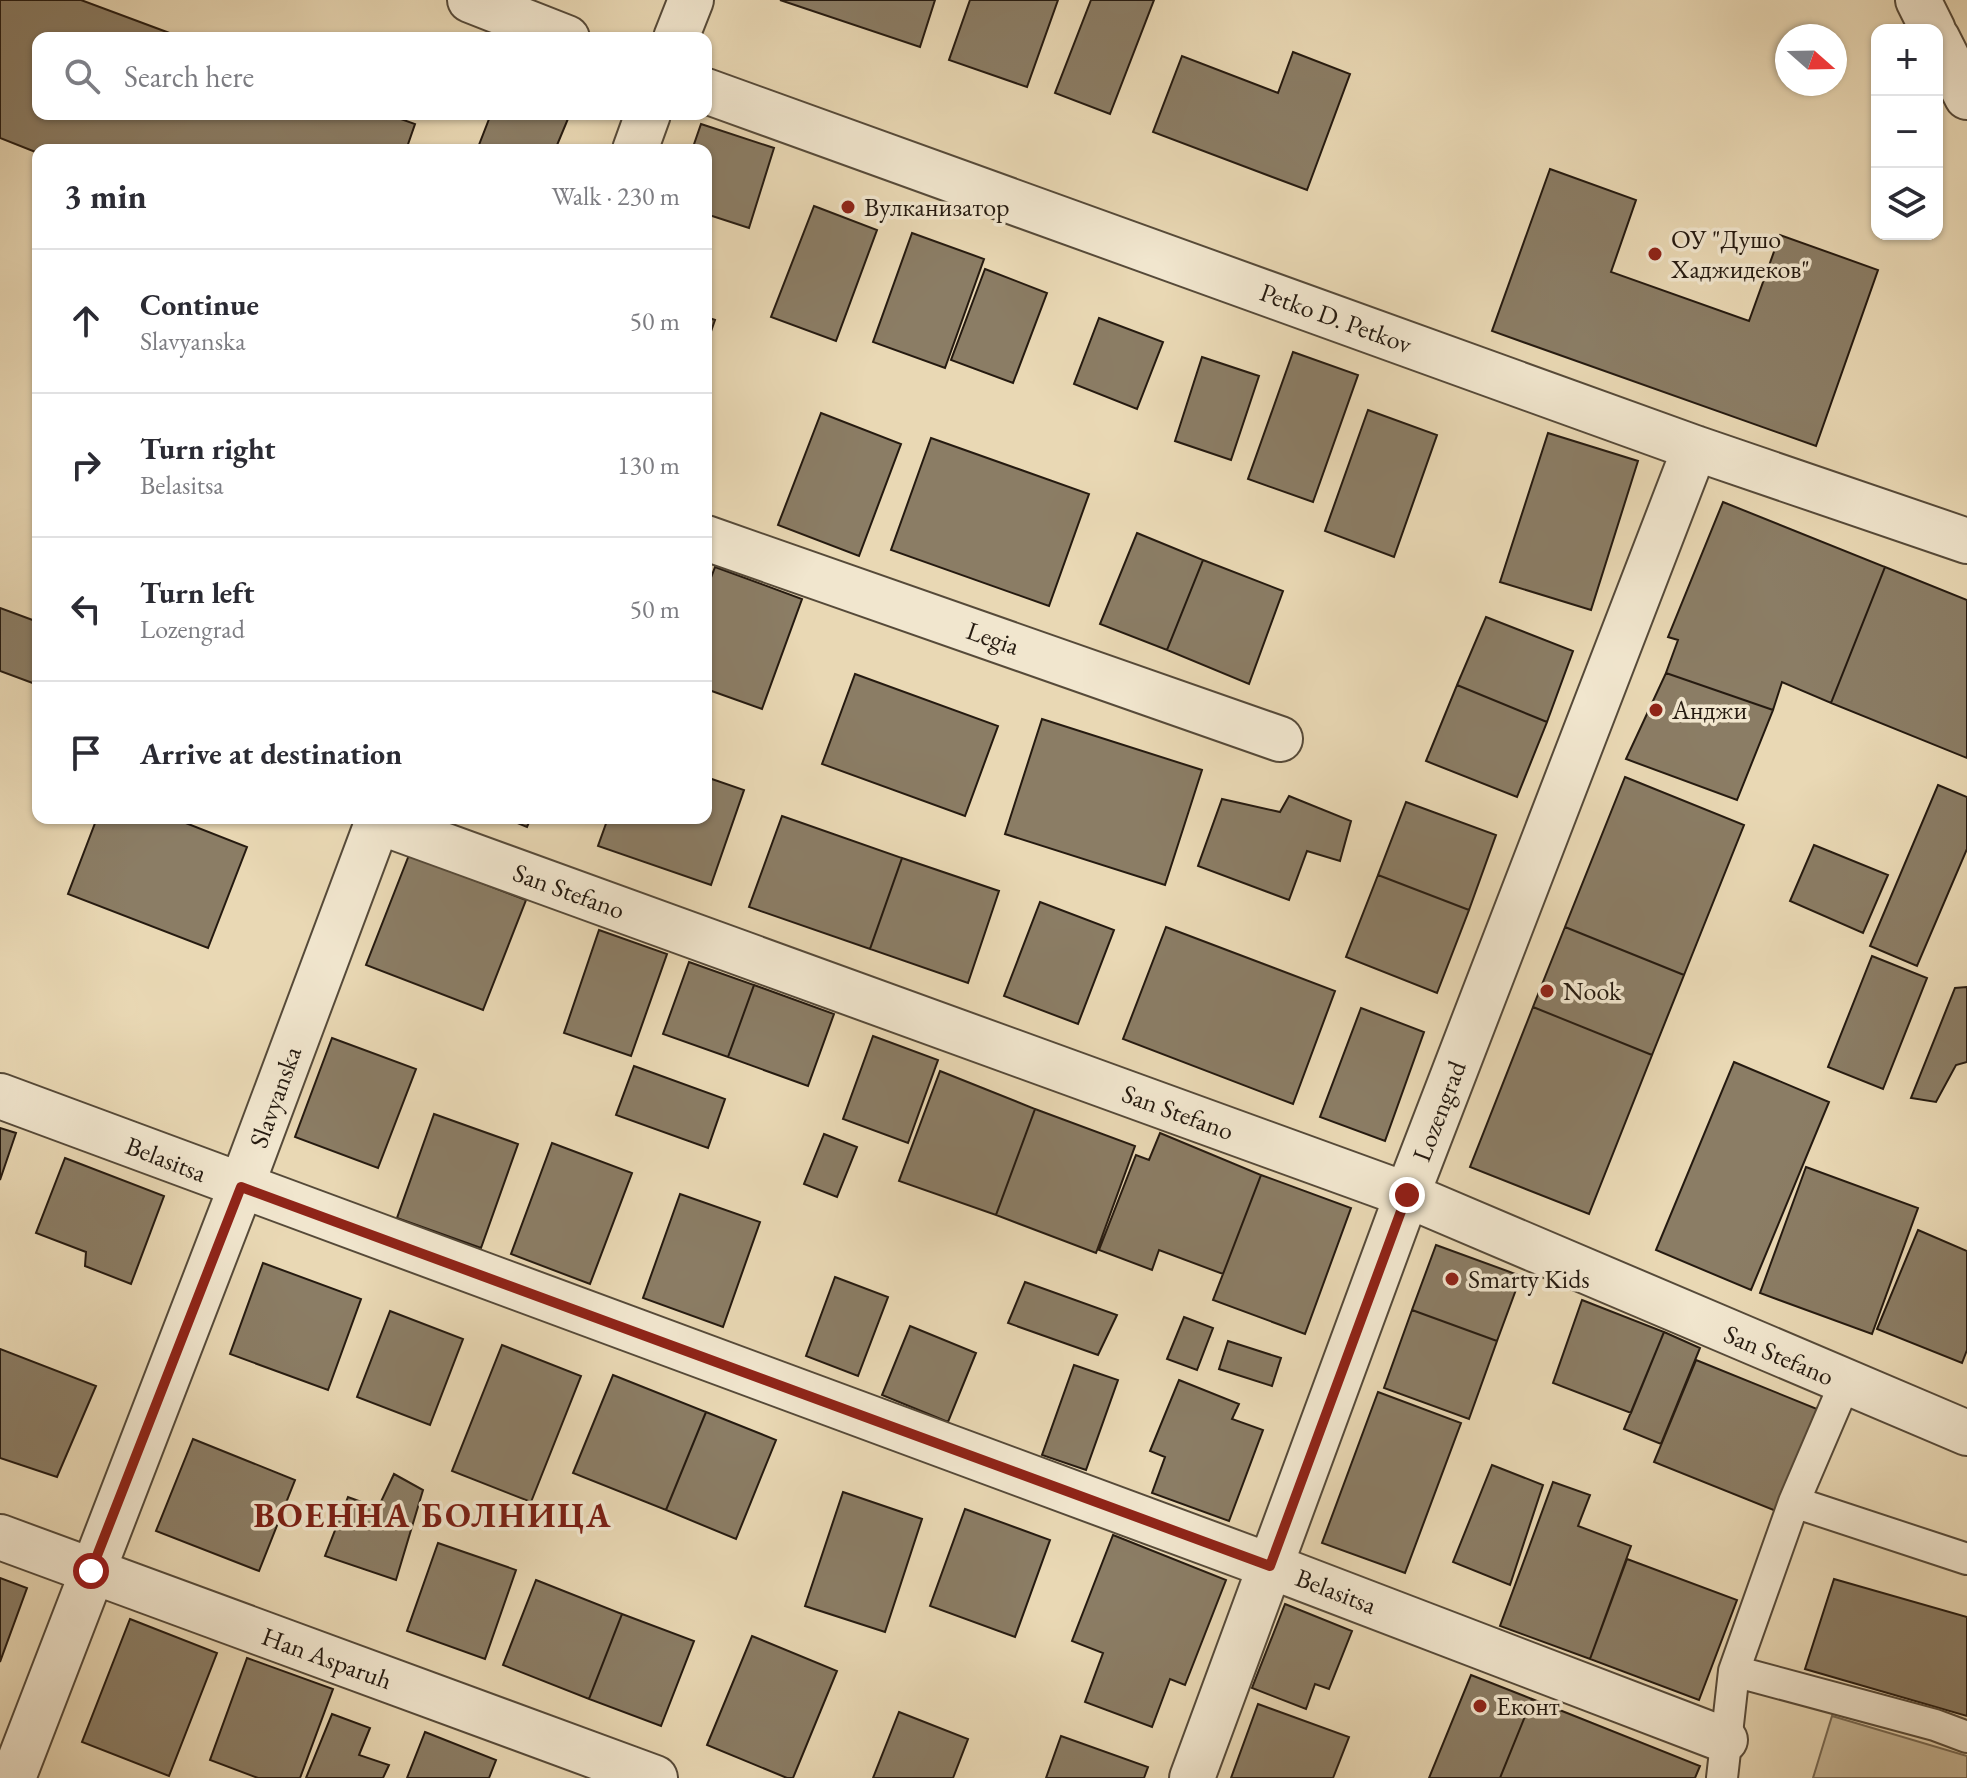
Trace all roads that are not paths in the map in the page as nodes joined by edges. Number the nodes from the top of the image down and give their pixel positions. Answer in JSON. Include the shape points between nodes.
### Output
{"nodes":[{"id":1,"x":470,"y":0,"type":"edge"},
{"id":2,"x":691,"y":0,"type":"edge"},
{"id":3,"x":1918,"y":0,"type":"edge"},
{"id":4,"x":1930,"y":24,"type":"edge"},
{"id":5,"x":552,"y":32,"type":"edge"},
{"id":6,"x":678,"y":32,"type":"edge"},
{"id":7,"x":1943,"y":50,"type":"edge"},
{"id":8,"x":712,"y":93,"type":"edge"},
{"id":9,"x":1967,"y":97,"type":"edge"},
{"id":10,"x":646,"y":120,"type":"edge"},
{"id":11,"x":637,"y":144,"type":"edge"},
{"id":12,"x":1695,"y":448,"type":"junction"},
{"id":13,"x":712,"y":540,"type":"edge"},
{"id":14,"x":1967,"y":541,"type":"edge"},
{"id":15,"x":1280,"y":739,"type":"dead end"},
{"id":16,"x":377,"y":824,"type":"edge"},
{"id":17,"x":389,"y":824,"type":"edge"},
{"id":18,"x":0,"y":1096,"type":"edge"},
{"id":19,"x":241,"y":1187,"type":"junction"},
{"id":20,"x":1407,"y":1195,"type":"junction"},
{"id":21,"x":1845,"y":1383,"type":"junction"},
{"id":22,"x":1967,"y":1433,"type":"edge"},
{"id":23,"x":1794,"y":1502,"type":"junction"},
{"id":24,"x":0,"y":1537,"type":"edge"},
{"id":25,"x":1967,"y":1559,"type":"edge"},
{"id":26,"x":1270,"y":1566,"type":"junction"},
{"id":27,"x":91,"y":1571,"type":"junction"},
{"id":28,"x":1734,"y":1671,"type":"junction"},
{"id":29,"x":1967,"y":1737,"type":"edge"},
{"id":30,"x":1724,"y":1759,"type":"edge"},
{"id":31,"x":13,"y":1778,"type":"edge"},
{"id":32,"x":655,"y":1778,"type":"edge"},
{"id":33,"x":1192,"y":1778,"type":"edge"}],
"edges":[{"from":1,"to":5,"type":"street"},
{"from":2,"to":6,"type":"street"},
{"from":3,"to":4,"type":"street"},
{"from":7,"to":9,"type":"street"},
{"from":8,"to":12,"type":"street","name":"Petko D. Petkov"},
{"from":10,"to":11,"type":"street"},
{"from":12,"to":14,"type":"street","name":"Petko D. Petkov"},
{"from":12,"to":20,"type":"street","name":"Lozengrad"},
{"from":13,"to":15,"type":"street","name":"Legia"},
{"from":16,"to":19,"type":"street","name":"Slavyanska"},
{"from":17,"to":20,"type":"street","name":"San Stefano"},
{"from":18,"to":19,"type":"street","name":"Belasitsa"},
{"from":19,"to":26,"type":"street","name":"Belasitsa"},
{"from":19,"to":27,"type":"street","name":"Slavyanska"},
{"from":20,"to":21,"type":"street","name":"San Stefano"},
{"from":20,"to":26,"type":"street","name":"Lozengrad"},
{"from":21,"to":22,"type":"street","name":"San Stefano"},
{"from":21,"to":23,"type":"lane"},
{"from":23,"to":25,"type":"lane"},
{"from":23,"to":28,"type":"lane"},
{"from":24,"to":27,"type":"street","name":"Han Asparuh"},
{"from":26,"to":30,"type":"street","name":"Belasitsa"},
{"from":26,"to":33,"type":"street","name":"Lozengrad"},
{"from":27,"to":31,"type":"street","name":"Slavyanska"},
{"from":27,"to":32,"type":"street","name":"Han Asparuh"},
{"from":28,"to":29,"type":"lane"},
{"from":28,"to":30,"type":"lane"}]}
